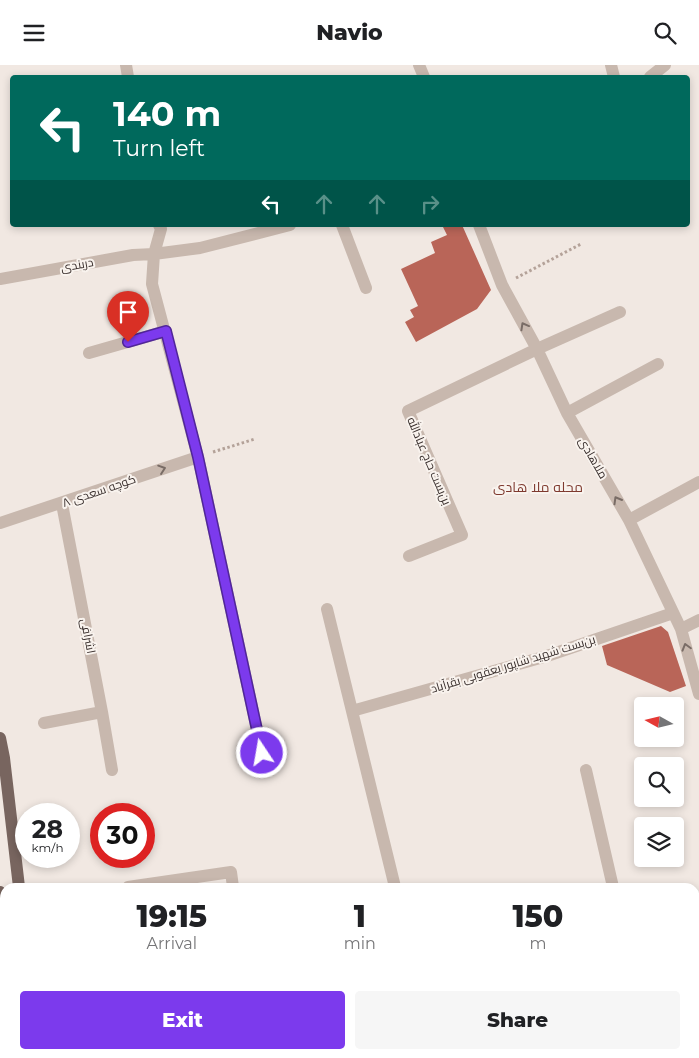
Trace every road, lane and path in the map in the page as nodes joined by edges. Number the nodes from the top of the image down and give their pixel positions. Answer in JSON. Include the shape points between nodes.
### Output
{"nodes":[{"id":1,"x":664,"y":65,"type":"edge"},
{"id":2,"x":652,"y":75,"type":"edge"},
{"id":3,"x":160,"y":227,"type":"edge"},
{"id":4,"x":282,"y":227,"type":"edge"},
{"id":5,"x":343,"y":227,"type":"edge"},
{"id":6,"x":480,"y":227,"type":"edge"},
{"id":7,"x":581,"y":243,"type":"dead end"},
{"id":8,"x":154,"y":254,"type":"junction"},
{"id":9,"x":0,"y":279,"type":"edge"},
{"id":10,"x":502,"y":285,"type":"junction"},
{"id":11,"x":366,"y":288,"type":"dead end"},
{"id":12,"x":620,"y":312,"type":"dead end"},
{"id":13,"x":166,"y":331,"type":"junction"},
{"id":14,"x":537,"y":349,"type":"junction"},
{"id":15,"x":89,"y":353,"type":"dead end"},
{"id":16,"x":658,"y":363,"type":"dead end"},
{"id":17,"x":567,"y":413,"type":"junction"},
{"id":18,"x":255,"y":439,"type":"dead end"},
{"id":19,"x":198,"y":457,"type":"junction"},
{"id":20,"x":699,"y":483,"type":"edge"},
{"id":21,"x":62,"y":503,"type":"junction"},
{"id":22,"x":629,"y":520,"type":"junction"},
{"id":23,"x":0,"y":523,"type":"edge"},
{"id":24,"x":409,"y":556,"type":"dead end"},
{"id":25,"x":327,"y":609,"type":"dead end"},
{"id":26,"x":673,"y":613,"type":"junction"},
{"id":27,"x":699,"y":620,"type":"edge"},
{"id":28,"x":681,"y":629,"type":"junction"},
{"id":29,"x":699,"y":694,"type":"edge"},
{"id":30,"x":352,"y":711,"type":"junction"},
{"id":31,"x":102,"y":712,"type":"junction"},
{"id":32,"x":44,"y":723,"type":"dead end"},
{"id":33,"x":0,"y":738,"type":"edge"},
{"id":34,"x":262,"y":753,"type":"dead end"},
{"id":35,"x":112,"y":770,"type":"dead end"},
{"id":36,"x":586,"y":770,"type":"dead end"},
{"id":37,"x":19,"y":883,"type":"edge"},
{"id":38,"x":155,"y":883,"type":"edge"},
{"id":39,"x":232,"y":883,"type":"edge"},
{"id":40,"x":394,"y":883,"type":"edge"},
{"id":41,"x":612,"y":883,"type":"edge"}],
"edges":[{"from":1,"to":2,"type":"street"},
{"from":3,"to":8,"type":"street"},
{"from":4,"to":8,"type":"street","name":"دربندی","via":[[200,248]]},
{"from":5,"to":11,"type":"street"},
{"from":6,"to":10,"type":"street","name":"ملاهادی"},
{"from":7,"to":10,"type":"path"},
{"from":8,"to":9,"type":"street","name":"دربندی"},
{"from":8,"to":13,"type":"street","via":[[152,283]]},
{"from":14,"to":10,"type":"street","name":"ملاهادی","one_way":true},
{"from":12,"to":14,"type":"street"},
{"from":13,"to":15,"type":"street"},
{"from":13,"to":19,"type":"street"},
{"from":14,"to":17,"type":"street","name":"ملاهادی"},
{"from":14,"to":24,"type":"street","name":"بن‌بست حاج عبادالله","via":[[408,411],[462,535]]},
{"from":16,"to":17,"type":"street"},
{"from":22,"to":17,"type":"street","name":"ملاهادی","one_way":true},
{"from":18,"to":19,"type":"path"},
{"from":21,"to":19,"type":"street","name":"کوچه سعدی ۸","one_way":true},
{"from":19,"to":34,"type":"street"},
{"from":20,"to":22,"type":"street"},
{"from":21,"to":23,"type":"street","name":"کوچه سعدی ۸"},
{"from":21,"to":31,"type":"street","name":"اشرافی"},
{"from":22,"to":26,"type":"street","name":"ملاهادی"},
{"from":25,"to":30,"type":"street"},
{"from":26,"to":28,"type":"street","name":"ملاهادی"},
{"from":26,"to":30,"type":"street","name":"بن‌بست شهید شاپور یعقوبی بقرآباد","via":[[547,657]]},
{"from":27,"to":28,"type":"street"},
{"from":29,"to":28,"type":"street","name":"ملاهادی","one_way":true},
{"from":30,"to":40,"type":"street"},
{"from":31,"to":32,"type":"street"},
{"from":31,"to":35,"type":"street","name":"اشرافی"},
{"from":33,"to":37,"type":"main road"},
{"from":36,"to":41,"type":"street"},
{"from":38,"to":39,"type":"street","via":[[231,872]]}]}
